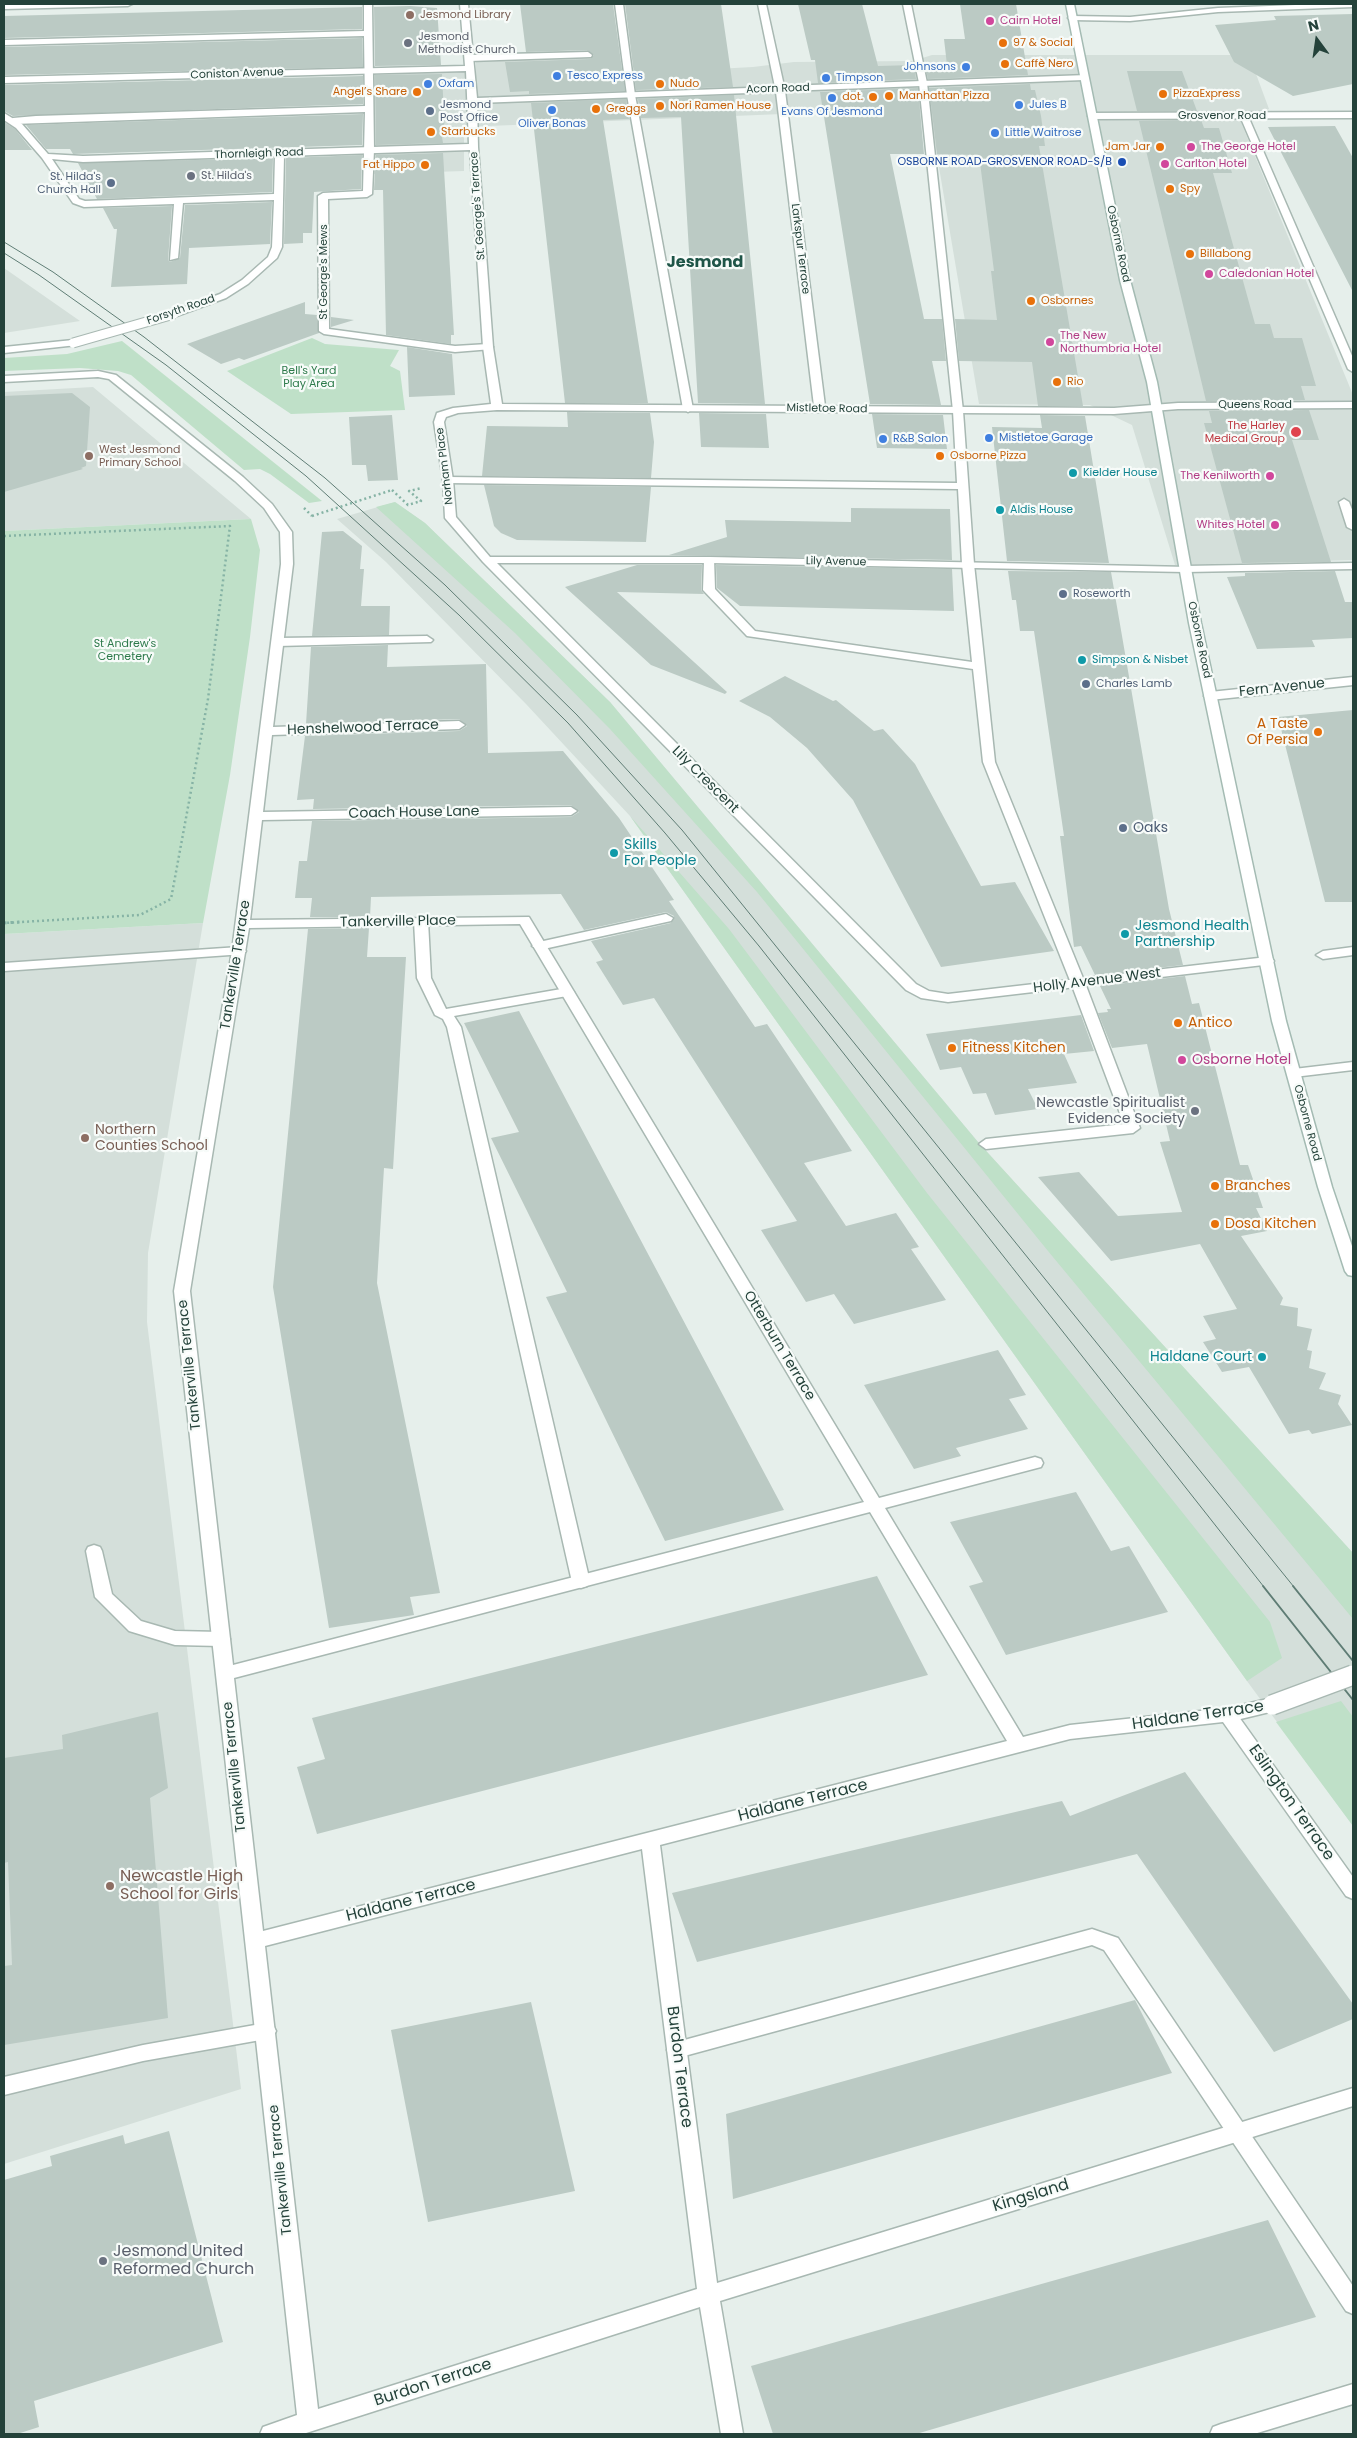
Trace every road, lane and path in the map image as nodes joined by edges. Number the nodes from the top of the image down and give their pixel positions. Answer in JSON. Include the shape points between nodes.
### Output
{"nodes":[{"id":1,"x":128,"y":4,"type":"edge"},
{"id":2,"x":368,"y":4,"type":"edge"},
{"id":3,"x":464,"y":4,"type":"edge"},
{"id":4,"x":619,"y":4,"type":"edge"},
{"id":5,"x":762,"y":4,"type":"edge"},
{"id":6,"x":907,"y":4,"type":"edge"},
{"id":7,"x":1070,"y":4,"type":"edge"},
{"id":8,"x":1353,"y":5,"type":"edge"},
{"id":9,"x":4,"y":7,"type":"edge"},
{"id":10,"x":1072,"y":18,"type":"junction"},
{"id":11,"x":368,"y":33,"type":"junction"},
{"id":12,"x":4,"y":43,"type":"edge"},
{"id":13,"x":588,"y":55,"type":"dead end"},
{"id":14,"x":470,"y":63,"type":"junction"},
{"id":15,"x":368,"y":70,"type":"junction"},
{"id":16,"x":1084,"y":77,"type":"junction"},
{"id":17,"x":4,"y":80,"type":"edge"},
{"id":18,"x":923,"y":83,"type":"junction"},
{"id":19,"x":780,"y":89,"type":"junction"},
{"id":20,"x":631,"y":95,"type":"junction"},
{"id":21,"x":473,"y":101,"type":"junction"},
{"id":22,"x":369,"y":109,"type":"junction"},
{"id":23,"x":1353,"y":115,"type":"edge"},
{"id":24,"x":1092,"y":116,"type":"junction"},
{"id":25,"x":1244,"y":116,"type":"junction"},
{"id":26,"x":7,"y":118,"type":"edge"},
{"id":27,"x":474,"y":147,"type":"junction"},
{"id":28,"x":370,"y":150,"type":"junction"},
{"id":29,"x":280,"y":153,"type":"junction"},
{"id":30,"x":45,"y":156,"type":"junction"},
{"id":31,"x":279,"y":197,"type":"junction"},
{"id":32,"x":179,"y":201,"type":"junction"},
{"id":33,"x":173,"y":258,"type":"dead end"},
{"id":34,"x":488,"y":348,"type":"junction"},
{"id":35,"x":4,"y":350,"type":"edge"},
{"id":36,"x":1353,"y":369,"type":"edge"},
{"id":37,"x":4,"y":379,"type":"edge"},
{"id":38,"x":1353,"y":405,"type":"edge"},
{"id":39,"x":497,"y":407,"type":"junction"},
{"id":40,"x":688,"y":409,"type":"junction"},
{"id":41,"x":820,"y":409,"type":"junction"},
{"id":42,"x":1157,"y":409,"type":"junction"},
{"id":43,"x":958,"y":411,"type":"junction"},
{"id":44,"x":448,"y":480,"type":"junction"},
{"id":45,"x":962,"y":486,"type":"junction"},
{"id":46,"x":420,"y":488,"type":"dead end"},
{"id":47,"x":1344,"y":502,"type":"dead end"},
{"id":48,"x":312,"y":516,"type":"dead end"},
{"id":49,"x":1353,"y":526,"type":"edge"},
{"id":50,"x":4,"y":536,"type":"edge"},
{"id":51,"x":487,"y":560,"type":"junction"},
{"id":52,"x":710,"y":560,"type":"junction"},
{"id":53,"x":968,"y":564,"type":"junction"},
{"id":54,"x":1353,"y":566,"type":"edge"},
{"id":55,"x":1185,"y":569,"type":"junction"},
{"id":56,"x":427,"y":640,"type":"dead end"},
{"id":57,"x":278,"y":642,"type":"junction"},
{"id":58,"x":977,"y":666,"type":"junction"},
{"id":59,"x":1353,"y":681,"type":"edge"},
{"id":60,"x":1210,"y":696,"type":"junction"},
{"id":61,"x":459,"y":725,"type":"dead end"},
{"id":62,"x":267,"y":731,"type":"junction"},
{"id":63,"x":571,"y":811,"type":"dead end"},
{"id":64,"x":256,"y":816,"type":"junction"},
{"id":65,"x":666,"y":918,"type":"dead end"},
{"id":66,"x":421,"y":922,"type":"junction"},
{"id":67,"x":4,"y":923,"type":"edge"},
{"id":68,"x":243,"y":924,"type":"junction"},
{"id":69,"x":539,"y":946,"type":"junction"},
{"id":70,"x":240,"y":951,"type":"junction"},
{"id":71,"x":1353,"y":951,"type":"edge"},
{"id":72,"x":1324,"y":955,"type":"dead end"},
{"id":73,"x":1267,"y":961,"type":"junction"},
{"id":74,"x":4,"y":967,"type":"edge"},
{"id":75,"x":1078,"y":983,"type":"junction"},
{"id":76,"x":567,"y":992,"type":"junction"},
{"id":77,"x":926,"y":995,"type":"joint"},
{"id":78,"x":446,"y":1013,"type":"junction"},
{"id":79,"x":1353,"y":1066,"type":"edge"},
{"id":80,"x":1294,"y":1073,"type":"junction"},
{"id":81,"x":986,"y":1144,"type":"dead end"},
{"id":82,"x":1349,"y":1251,"type":"edge"},
{"id":83,"x":1353,"y":1271,"type":"edge"},
{"id":84,"x":1035,"y":1463,"type":"dead end"},
{"id":85,"x":874,"y":1505,"type":"junction"},
{"id":86,"x":94,"y":1552,"type":"dead end"},
{"id":87,"x":581,"y":1582,"type":"junction"},
{"id":88,"x":221,"y":1639,"type":"junction"},
{"id":89,"x":225,"y":1674,"type":"junction"},
{"id":90,"x":1353,"y":1675,"type":"edge"},
{"id":91,"x":1228,"y":1715,"type":"junction"},
{"id":92,"x":1019,"y":1746,"type":"junction"},
{"id":93,"x":650,"y":1840,"type":"junction"},
{"id":94,"x":1353,"y":1891,"type":"edge"},
{"id":95,"x":255,"y":1941,"type":"junction"},
{"id":96,"x":266,"y":2031,"type":"junction"},
{"id":97,"x":677,"y":2050,"type":"junction"},
{"id":98,"x":4,"y":2086,"type":"edge"},
{"id":99,"x":1353,"y":2097,"type":"edge"},
{"id":100,"x":1238,"y":2132,"type":"junction"},
{"id":101,"x":708,"y":2295,"type":"junction"},
{"id":102,"x":1353,"y":2304,"type":"edge"},
{"id":103,"x":1353,"y":2394,"type":"edge"},
{"id":104,"x":309,"y":2422,"type":"junction"},
{"id":105,"x":271,"y":2434,"type":"edge"},
{"id":106,"x":732,"y":2434,"type":"edge"},
{"id":107,"x":1220,"y":2434,"type":"edge"}],
"edges":[{"from":1,"to":9,"type":"street"},
{"from":2,"to":11,"type":"street"},
{"from":3,"to":14,"type":"street","name":"St. George's Terrace"},
{"from":4,"to":20,"type":"street"},
{"from":5,"to":19,"type":"street","name":"Larkspur Terrace"},
{"from":6,"to":18,"type":"street"},
{"from":7,"to":10,"type":"street","name":"Osborne Road"},
{"from":8,"to":10,"type":"street","via":[[1218,10],[1130,19]]},
{"from":10,"to":16,"type":"street","name":"Osborne Road"},
{"from":11,"to":12,"type":"street"},
{"from":11,"to":15,"type":"street"},
{"from":13,"to":14,"type":"street","name":"Coniston Avenue"},
{"from":14,"to":15,"type":"street","name":"Coniston Avenue"},
{"from":14,"to":21,"type":"street","name":"St. George's Terrace"},
{"from":15,"to":17,"type":"street","name":"Coniston Avenue"},
{"from":15,"to":22,"type":"street"},
{"from":16,"to":18,"type":"street","name":"Acorn Road"},
{"from":16,"to":24,"type":"street","name":"Osborne Road"},
{"from":18,"to":19,"type":"street","name":"Acorn Road"},
{"from":18,"to":43,"type":"street"},
{"from":19,"to":20,"type":"street","name":"Acorn Road"},
{"from":19,"to":41,"type":"street","name":"Larkspur Terrace"},
{"from":20,"to":21,"type":"street","name":"Acorn Road"},
{"from":20,"to":40,"type":"street"},
{"from":21,"to":27,"type":"street","name":"St. George's Terrace"},
{"from":22,"to":26,"type":"street"},
{"from":22,"to":28,"type":"street"},
{"from":23,"to":25,"type":"street","name":"Grosvenor Road"},
{"from":24,"to":25,"type":"street","name":"Grosvenor Road"},
{"from":24,"to":42,"type":"street","name":"Osborne Road","via":[[1125,280]]},
{"from":25,"to":36,"type":"street"},
{"from":26,"to":30,"type":"street"},
{"from":27,"to":28,"type":"street","name":"Thornleigh Road"},
{"from":27,"to":34,"type":"street","name":"St. George's Terrace"},
{"from":28,"to":29,"type":"street","name":"Thornleigh Road"},
{"from":28,"to":34,"type":"street","name":"St George's Mews","via":[[367,194],[323,196],[324,331],[455,349]]},
{"from":29,"to":30,"type":"street","name":"Thornleigh Road","via":[[76,159]]},
{"from":29,"to":31,"type":"street","name":"Forsyth Road"},
{"from":30,"to":32,"type":"street","via":[[76,201],[84,204]]},
{"from":31,"to":32,"type":"street"},
{"from":31,"to":35,"type":"street","name":"Forsyth Road","bridge":true,"via":[[277,247],[272,258],[223,296],[174,314],[73,343]]},
{"from":32,"to":33,"type":"street"},
{"from":34,"to":39,"type":"street","name":"St. George's Terrace"},
{"from":37,"to":57,"type":"street","name":"Tankerville Terrace","via":[[98,374],[112,378],[268,506],[286,532],[288,546]]},
{"from":38,"to":42,"type":"street","name":"Queens Road","via":[[1178,406]]},
{"from":39,"to":40,"type":"street","name":"Mistletoe Road"},
{"from":39,"to":44,"type":"street","name":"Norham Place","via":[[458,410],[441,415],[439,422]]},
{"from":40,"to":41,"type":"street","name":"Mistletoe Road"},
{"from":41,"to":43,"type":"street","name":"Mistletoe Road"},
{"from":42,"to":43,"type":"street","name":"Mistletoe Road"},
{"from":42,"to":55,"type":"street","name":"Osborne Road"},
{"from":43,"to":45,"type":"street"},
{"from":44,"to":45,"type":"street"},
{"from":44,"to":51,"type":"street","name":"Norham Place","via":[[451,518]]},
{"from":45,"to":53,"type":"street"},
{"from":46,"to":48,"type":"path","bridge":true,"via":[[409,491],[421,501],[408,505],[392,490]]},
{"from":47,"to":49,"type":"street"},
{"from":50,"to":67,"type":"path","via":[[230,526],[208,699],[171,899],[140,915]]},
{"from":51,"to":52,"type":"street","name":"Lily Avenue"},
{"from":51,"to":77,"type":"street","name":"Lily Crescent","via":[[911,987]]},
{"from":52,"to":53,"type":"street","name":"Lily Avenue"},
{"from":52,"to":58,"type":"street","via":[[709,590],[751,634]]},
{"from":53,"to":55,"type":"street","name":"Lily Avenue"},
{"from":53,"to":58,"type":"street"},
{"from":54,"to":55,"type":"street","name":"Lily Avenue"},
{"from":55,"to":60,"type":"street","name":"Osborne Road"},
{"from":56,"to":57,"type":"street"},
{"from":57,"to":62,"type":"street","name":"Tankerville Terrace"},
{"from":58,"to":75,"type":"street","via":[[989,762]]},
{"from":59,"to":60,"type":"street","name":"Fern Avenue"},
{"from":60,"to":73,"type":"street","name":"Osborne Road"},
{"from":61,"to":62,"type":"street","name":"Henshelwood Terrace"},
{"from":62,"to":64,"type":"street","name":"Tankerville Terrace"},
{"from":63,"to":64,"type":"street","name":"Coach House Lane"},
{"from":64,"to":68,"type":"street","name":"Tankerville Terrace"},
{"from":65,"to":69,"type":"street"},
{"from":66,"to":68,"type":"street","name":"Tankerville Place"},
{"from":66,"to":69,"type":"street","name":"Tankerville Place","via":[[524,920]]},
{"from":66,"to":78,"type":"street","via":[[424,978],[442,1015]]},
{"from":68,"to":70,"type":"street","name":"Tankerville Terrace"},
{"from":69,"to":76,"type":"street","name":"Otterburn Terrace"},
{"from":70,"to":74,"type":"street"},
{"from":70,"to":88,"type":"street","name":"Tankerville Terrace","via":[[182,1291]]},
{"from":71,"to":72,"type":"street"},
{"from":73,"to":75,"type":"street","name":"Holly Avenue West"},
{"from":73,"to":80,"type":"street","name":"Osborne Road","via":[[1278,1020]]},
{"from":75,"to":77,"type":"street","name":"Holly Avenue West","via":[[948,998]]},
{"from":75,"to":81,"type":"street","via":[[1132,1128]]},
{"from":76,"to":78,"type":"street"},
{"from":76,"to":85,"type":"street","name":"Otterburn Terrace"},
{"from":78,"to":87,"type":"street","via":[[454,1027]]},
{"from":79,"to":80,"type":"street"},
{"from":80,"to":82,"type":"street","name":"Osborne Road","via":[[1325,1187]]},
{"from":82,"to":83,"type":"street","name":"Osborne Road"},
{"from":84,"to":85,"type":"street"},
{"from":85,"to":87,"type":"street"},
{"from":85,"to":92,"type":"street","name":"Otterburn Terrace"},
{"from":86,"to":88,"type":"street","via":[[104,1597],[136,1626],[175,1638]]},
{"from":87,"to":89,"type":"street"},
{"from":88,"to":89,"type":"street","name":"Tankerville Terrace"},
{"from":89,"to":95,"type":"street","name":"Tankerville Terrace"},
{"from":90,"to":91,"type":"street","name":"Haldane Terrace","bridge":true,"via":[[1272,1705]]},
{"from":91,"to":92,"type":"street","name":"Haldane Terrace","via":[[1070,1732]]},
{"from":91,"to":94,"type":"street","name":"Eslington Terrace"},
{"from":92,"to":93,"type":"street","name":"Haldane Terrace"},
{"from":93,"to":95,"type":"street","name":"Haldane Terrace"},
{"from":93,"to":97,"type":"street","name":"Burdon Terrace"},
{"from":95,"to":96,"type":"street","name":"Tankerville Terrace"},
{"from":96,"to":98,"type":"street","via":[[143,2052]]},
{"from":96,"to":104,"type":"street","name":"Tankerville Terrace"},
{"from":97,"to":100,"type":"street","via":[[1092,1937],[1111,1944]]},
{"from":97,"to":101,"type":"street","name":"Burdon Terrace"},
{"from":99,"to":100,"type":"street","name":"Kingsland"},
{"from":100,"to":101,"type":"street","name":"Kingsland"},
{"from":100,"to":102,"type":"street"},
{"from":101,"to":104,"type":"street","name":"Burdon Terrace"},
{"from":101,"to":106,"type":"street","name":"Burdon Terrace"},
{"from":103,"to":107,"type":"street"},
{"from":104,"to":105,"type":"street","name":"Burdon Terrace"}]}
